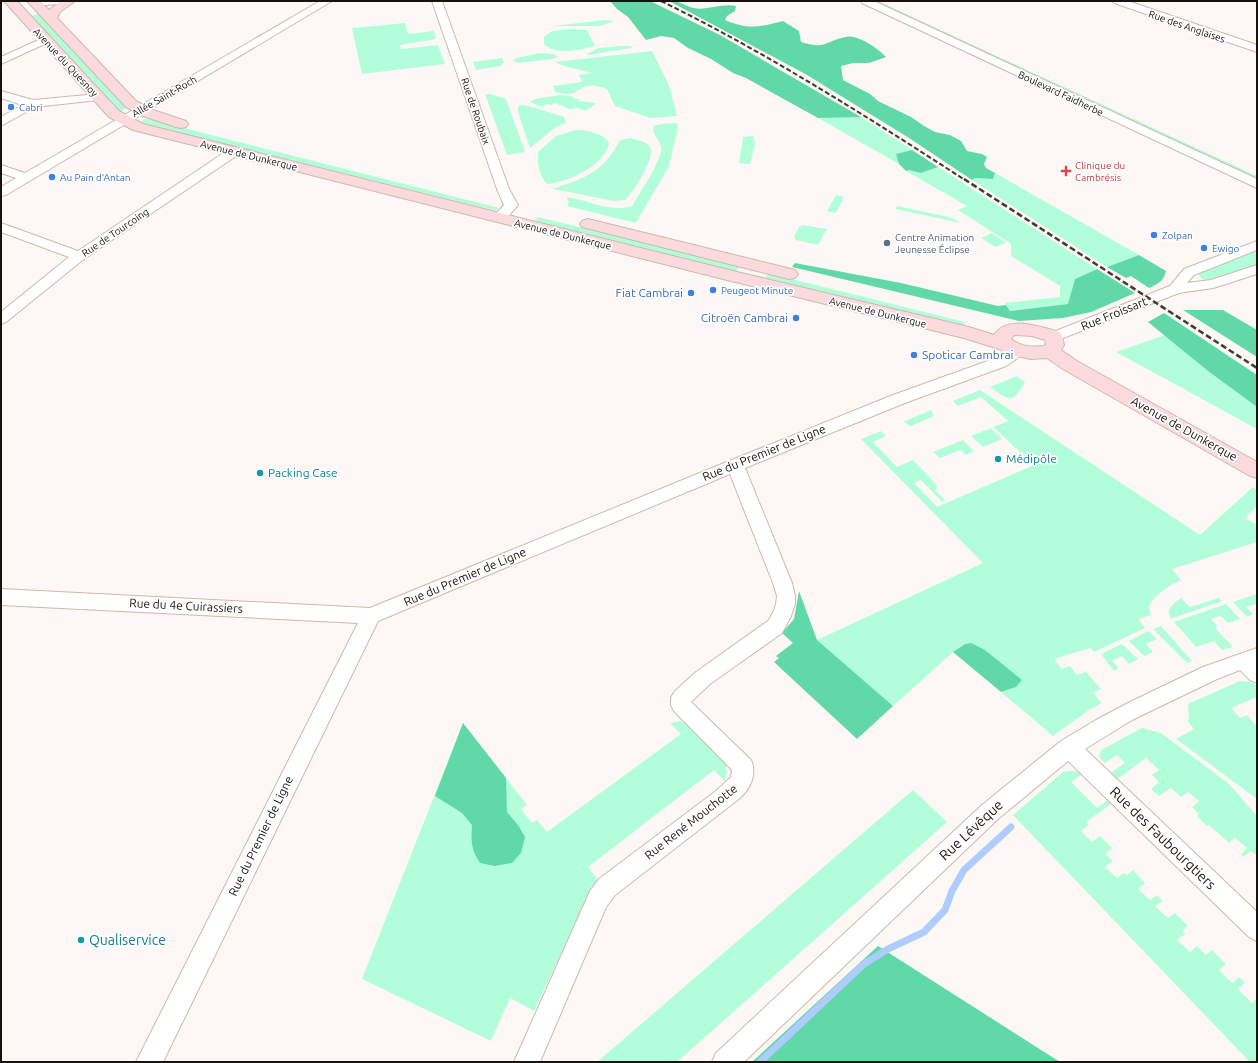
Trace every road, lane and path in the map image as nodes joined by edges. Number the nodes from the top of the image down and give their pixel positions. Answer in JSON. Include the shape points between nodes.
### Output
{"nodes":[{"id":1,"x":59,"y":1,"type":"edge"},
{"id":2,"x":68,"y":1,"type":"edge"},
{"id":3,"x":327,"y":1,"type":"edge"},
{"id":4,"x":437,"y":1,"type":"edge"},
{"id":5,"x":866,"y":1,"type":"edge"},
{"id":6,"x":886,"y":1,"type":"edge"},
{"id":7,"x":1118,"y":1,"type":"edge"},
{"id":8,"x":35,"y":3,"type":"edge"},
{"id":9,"x":12,"y":4,"type":"edge"},
{"id":10,"x":1,"y":10,"type":"edge"},
{"id":11,"x":50,"y":19,"type":"junction"},
{"id":12,"x":46,"y":40,"type":"junction"},
{"id":13,"x":1257,"y":49,"type":"edge"},
{"id":14,"x":1,"y":61,"type":"edge"},
{"id":15,"x":1,"y":94,"type":"edge"},
{"id":16,"x":98,"y":97,"type":"junction"},
{"id":17,"x":32,"y":104,"type":"junction"},
{"id":18,"x":141,"y":110,"type":"junction"},
{"id":19,"x":123,"y":120,"type":"junction"},
{"id":20,"x":1,"y":122,"type":"edge"},
{"id":21,"x":235,"y":151,"type":"junction"},
{"id":22,"x":1200,"y":157,"type":"junction"},
{"id":23,"x":1,"y":169,"type":"edge"},
{"id":24,"x":1257,"y":172,"type":"edge"},
{"id":25,"x":26,"y":177,"type":"junction"},
{"id":26,"x":1257,"y":184,"type":"edge"},
{"id":27,"x":1257,"y":190,"type":"edge"},
{"id":28,"x":1,"y":192,"type":"edge"},
{"id":29,"x":511,"y":210,"type":"junction"},
{"id":30,"x":574,"y":220,"type":"dead end"},
{"id":31,"x":1,"y":227,"type":"edge"},
{"id":32,"x":1257,"y":245,"type":"edge"},
{"id":33,"x":79,"y":256,"type":"junction"},
{"id":34,"x":1257,"y":269,"type":"edge"},
{"id":35,"x":1176,"y":289,"type":"junction"},
{"id":36,"x":1,"y":319,"type":"edge"},
{"id":37,"x":1011,"y":342,"type":"junction"},
{"id":38,"x":1051,"y":344,"type":"junction"},
{"id":39,"x":734,"y":465,"type":"junction"},
{"id":40,"x":1257,"y":470,"type":"edge"},
{"id":41,"x":1,"y":597,"type":"edge"},
{"id":42,"x":371,"y":616,"type":"junction"},
{"id":43,"x":1253,"y":664,"type":"edge"},
{"id":44,"x":1068,"y":748,"type":"junction"},
{"id":45,"x":1257,"y":929,"type":"edge"},
{"id":46,"x":149,"y":1062,"type":"edge"},
{"id":47,"x":527,"y":1062,"type":"edge"},
{"id":48,"x":725,"y":1062,"type":"edge"}],
"edges":[{"from":1,"to":8,"type":"street"},
{"from":2,"to":11,"type":"main road","via":[[55,10]]},
{"from":3,"to":18,"type":"street","name":"Allée Saint-Roch"},
{"from":4,"to":29,"type":"street","name":"Rue de Roubaix"},
{"from":5,"to":22,"type":"street","name":"Boulevard Faidherbe"},
{"from":6,"to":24,"type":"street","name":"Boulevard Faidherbe"},
{"from":7,"to":13,"type":"street","name":"Rue des Anglaises"},
{"from":8,"to":9,"type":"main road"},
{"from":8,"to":11,"type":"main road","name":"Avenue du Quesnoy"},
{"from":9,"to":10,"type":"main road"},
{"from":9,"to":12,"type":"main road","name":"Avenue du Quesnoy"},
{"from":11,"to":18,"type":"main road","name":"Avenue du Quesnoy","via":[[127,101]]},
{"from":12,"to":14,"type":"street"},
{"from":12,"to":16,"type":"main road","name":"Avenue du Quesnoy"},
{"from":15,"to":17,"type":"street"},
{"from":16,"to":17,"type":"street"},
{"from":16,"to":19,"type":"main road","name":"Avenue du Quesnoy"},
{"from":17,"to":20,"type":"street"},
{"from":18,"to":19,"type":"street","name":"Allée Saint-Roch"},
{"from":18,"to":29,"type":"main road","name":"Avenue de Dunkerque","via":[[184,124]]},
{"from":19,"to":21,"type":"main road","name":"Avenue de Dunkerque","via":[[143,128]]},
{"from":19,"to":25,"type":"street","name":"Allée Saint-Roch"},
{"from":21,"to":29,"type":"main road","name":"Avenue de Dunkerque"},
{"from":21,"to":33,"type":"street","name":"Rue de Tourcoing"},
{"from":22,"to":26,"type":"street","name":"Boulevard Faidherbe"},
{"from":22,"to":27,"type":"street","via":[[1209,168]]},
{"from":23,"to":25,"type":"street"},
{"from":25,"to":28,"type":"street","name":"Allée Saint-Roch"},
{"from":29,"to":37,"type":"main road","name":"Avenue de Dunkerque","via":[[861,308]]},
{"from":30,"to":37,"type":"main road","name":"Avenue de Dunkerque","via":[[973,320]]},
{"from":31,"to":33,"type":"street"},
{"from":32,"to":35,"type":"street","via":[[1189,272]]},
{"from":33,"to":36,"type":"street","name":"Rue de Tourcoing"},
{"from":34,"to":35,"type":"street","name":"Rue Froissart","via":[[1213,284]]},
{"from":35,"to":38,"type":"street","name":"Rue Froissart","via":[[1096,321]]},
{"from":37,"to":38,"type":"main road","name":"Avenue de Dunkerque","via":[[1042,352]]},
{"from":37,"to":39,"type":"street","name":"Rue du Premier de Ligne","via":[[1001,362]]},
{"from":38,"to":40,"type":"main road","name":"Avenue de Dunkerque","via":[[1070,365]]},
{"from":39,"to":42,"type":"street","name":"Rue du Premier de Ligne"},
{"from":39,"to":47,"type":"street","name":"Rue René Mouchotte","via":[[783,585],[786,607],[775,627],[690,688],[681,698],[681,705],[743,767],[743,778],[724,798],[607,887],[598,899]]},
{"from":41,"to":42,"type":"street","name":"Rue du 4e Cuirassiers"},
{"from":42,"to":46,"type":"street","name":"Rue du Premier de Ligne"},
{"from":43,"to":44,"type":"street","name":"Rue Lévêque","via":[[1210,673],[1110,722]]},
{"from":44,"to":45,"type":"street","name":"Rue des Faubourgtiers"},
{"from":44,"to":48,"type":"street","name":"Rue Lévêque","via":[[990,812]]}]}
